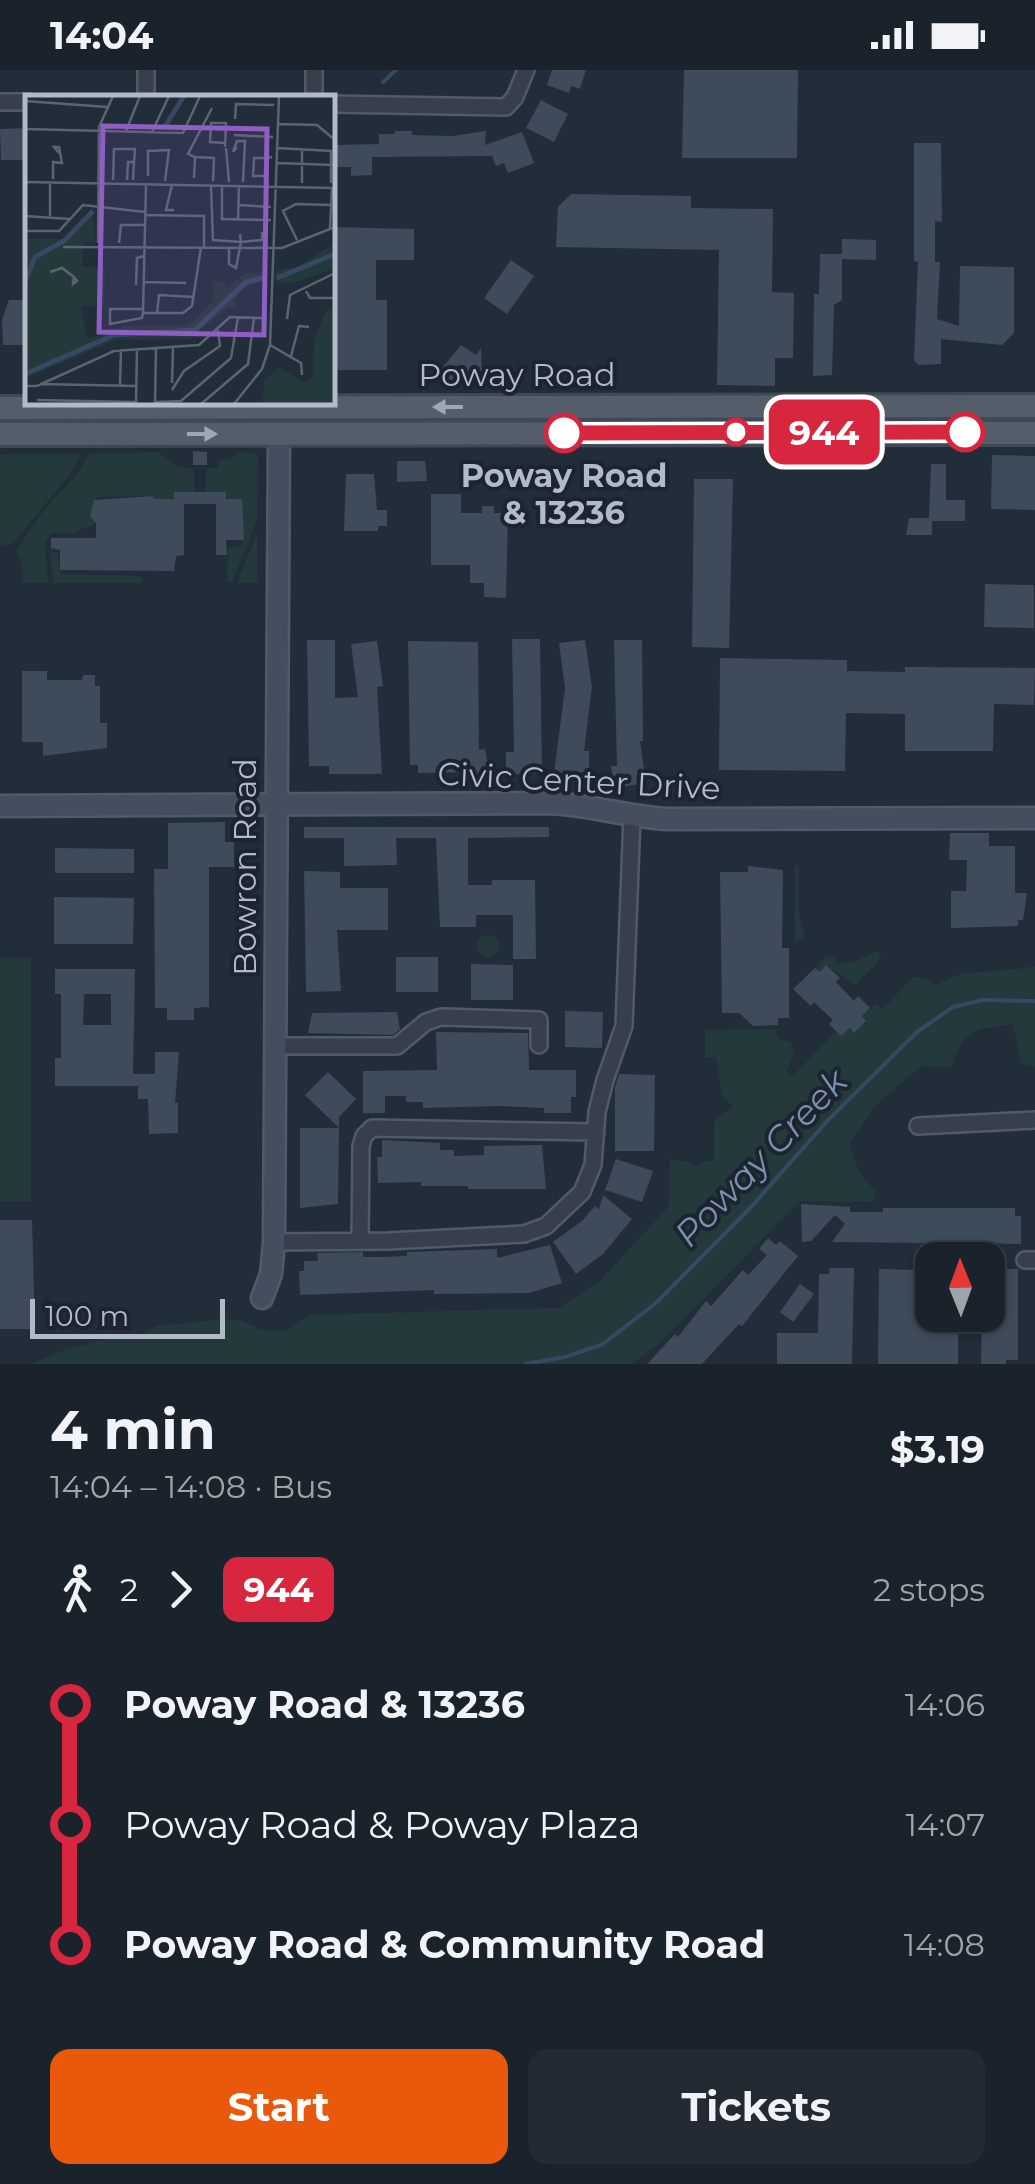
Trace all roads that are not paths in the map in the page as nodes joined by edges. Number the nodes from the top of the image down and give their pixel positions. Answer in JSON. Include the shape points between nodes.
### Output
{"nodes":[{"id":1,"x":526,"y":70,"type":"edge"},
{"id":2,"x":335,"y":104,"type":"edge"},
{"id":3,"x":698,"y":406,"type":"junction"},
{"id":4,"x":852,"y":406,"type":"junction"},
{"id":5,"x":1035,"y":406,"type":"edge"},
{"id":6,"x":370,"y":407,"type":"junction"},
{"id":7,"x":404,"y":407,"type":"junction"},
{"id":8,"x":582,"y":407,"type":"junction"},
{"id":9,"x":0,"y":408,"type":"edge"},
{"id":10,"x":158,"y":408,"type":"junction"},
{"id":11,"x":718,"y":432,"type":"junction"},
{"id":12,"x":76,"y":433,"type":"junction"},
{"id":13,"x":462,"y":433,"type":"junction"},
{"id":14,"x":586,"y":433,"type":"junction"},
{"id":15,"x":1035,"y":433,"type":"edge"},
{"id":16,"x":0,"y":434,"type":"edge"},
{"id":17,"x":279,"y":434,"type":"junction"},
{"id":18,"x":328,"y":434,"type":"junction"},
{"id":19,"x":274,"y":803,"type":"junction"},
{"id":20,"x":0,"y":806,"type":"edge"},
{"id":21,"x":632,"y":817,"type":"junction"},
{"id":22,"x":1035,"y":818,"type":"edge"},
{"id":23,"x":540,"y":1045,"type":"dead end"},
{"id":24,"x":275,"y":1046,"type":"junction"},
{"id":25,"x":1035,"y":1120,"type":"edge"},
{"id":26,"x":918,"y":1126,"type":"dead end"},
{"id":27,"x":596,"y":1132,"type":"junction"},
{"id":28,"x":274,"y":1242,"type":"junction"},
{"id":29,"x":360,"y":1242,"type":"junction"},
{"id":30,"x":262,"y":1298,"type":"dead end"}],
"edges":[{"from":1,"to":2,"type":"street","via":[[506,107]]},
{"from":3,"to":4,"type":"main road","name":"Poway Road"},
{"from":3,"to":8,"type":"main road","name":"Poway Road"},
{"from":3,"to":14,"type":"main road","via":[[669,418],[594,419]]},
{"from":4,"to":5,"type":"main road","name":"Poway Road"},
{"from":4,"to":11,"type":"main road","via":[[834,420],[760,421]]},
{"from":6,"to":7,"type":"main road","name":"Poway Road"},
{"from":6,"to":10,"type":"main road","name":"Poway Road"},
{"from":6,"to":17,"type":"main road","via":[[342,418],[282,422]]},
{"from":8,"to":7,"type":"main road","name":"Poway Road","one_way":true},
{"from":7,"to":18,"type":"main road","via":[[399,420],[362,422]]},
{"from":8,"to":13,"type":"main road","via":[[573,421],[492,421]]},
{"from":9,"to":10,"type":"main road","name":"Poway Road"},
{"from":10,"to":12,"type":"main road","via":[[155,420]]},
{"from":11,"to":14,"type":"main road","name":"Poway Road"},
{"from":11,"to":15,"type":"main road","name":"Poway Road"},
{"from":12,"to":16,"type":"main road","name":"Poway Road"},
{"from":12,"to":17,"type":"main road","name":"Poway Road","one_way":true},
{"from":13,"to":14,"type":"main road","name":"Poway Road"},
{"from":13,"to":18,"type":"main road","name":"Poway Road"},
{"from":17,"to":18,"type":"main road","name":"Poway Road"},
{"from":17,"to":19,"type":"street","name":"Bowron Road"},
{"from":19,"to":20,"type":"street","name":"Civic Center Drive"},
{"from":19,"to":21,"type":"street","name":"Civic Center Drive","via":[[565,803]]},
{"from":19,"to":24,"type":"street","name":"Bowron Road"},
{"from":21,"to":22,"type":"street","name":"Civic Center Drive"},
{"from":21,"to":27,"type":"street","via":[[624,1026],[604,1080]]},
{"from":23,"to":24,"type":"street","via":[[543,1015],[434,1018],[397,1046]]},
{"from":24,"to":28,"type":"street","name":"Bowron Road"},
{"from":25,"to":26,"type":"street"},
{"from":27,"to":29,"type":"street","via":[[589,1178],[546,1226],[524,1234]]},
{"from":27,"to":29,"type":"street","via":[[372,1128],[361,1146]]},
{"from":28,"to":29,"type":"street"},
{"from":28,"to":30,"type":"street","name":"Bowron Road"}]}
